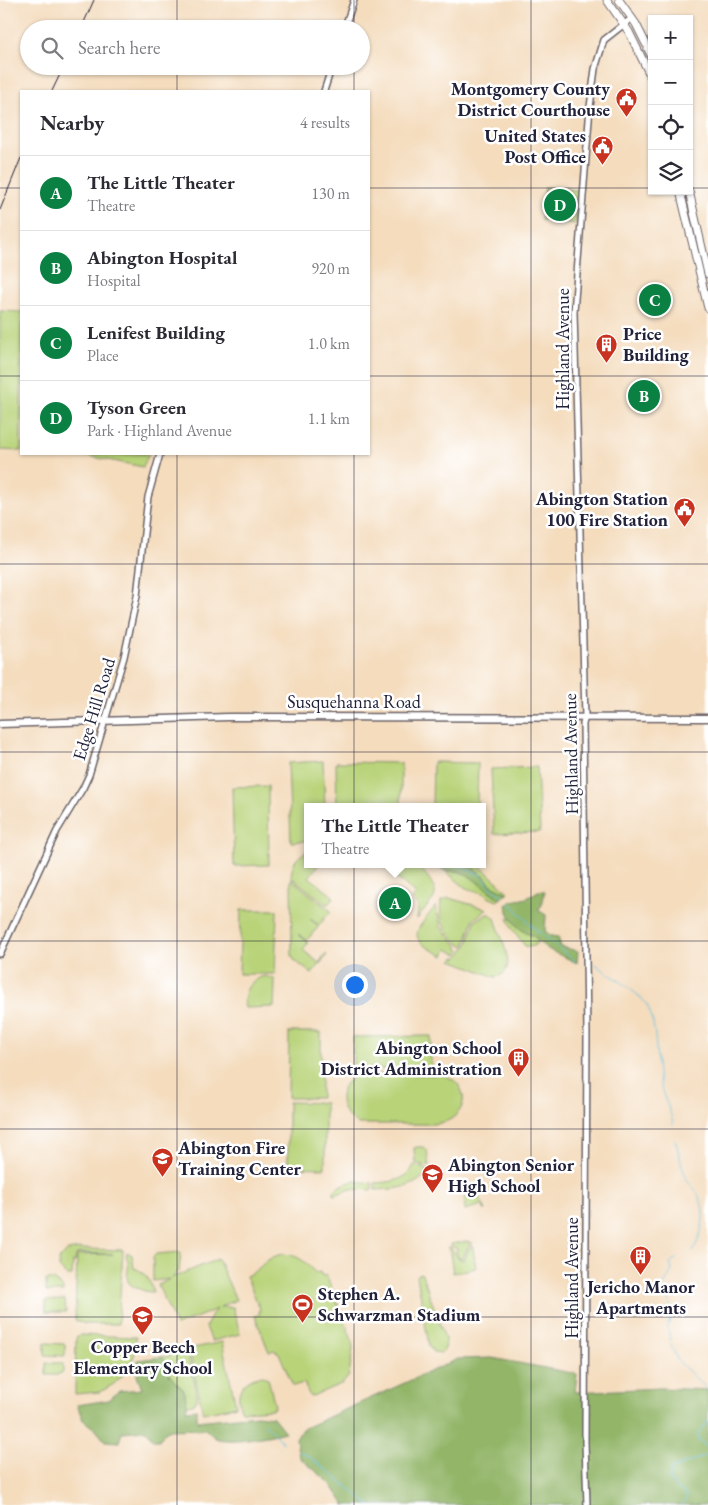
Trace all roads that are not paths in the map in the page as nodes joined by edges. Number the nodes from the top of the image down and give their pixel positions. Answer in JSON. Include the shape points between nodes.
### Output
{"nodes":[{"id":1,"x":354,"y":0,"type":"edge"},
{"id":2,"x":607,"y":0,"type":"edge"},
{"id":3,"x":619,"y":0,"type":"edge"},
{"id":4,"x":632,"y":18,"type":"junction"},
{"id":5,"x":347,"y":20,"type":"edge"},
{"id":6,"x":625,"y":24,"type":"junction"},
{"id":7,"x":648,"y":48,"type":"edge"},
{"id":8,"x":648,"y":70,"type":"edge"},
{"id":9,"x":329,"y":75,"type":"edge"},
{"id":10,"x":324,"y":90,"type":"edge"},
{"id":11,"x":681,"y":195,"type":"edge"},
{"id":12,"x":690,"y":195,"type":"edge"},
{"id":13,"x":708,"y":274,"type":"edge"},
{"id":14,"x":708,"y":308,"type":"edge"},
{"id":15,"x":160,"y":455,"type":"edge"},
{"id":16,"x":585,"y":717,"type":"junction"},
{"id":17,"x":708,"y":718,"type":"edge"},
{"id":18,"x":106,"y":721,"type":"junction"},
{"id":19,"x":0,"y":724,"type":"edge"},
{"id":20,"x":0,"y":954,"type":"edge"},
{"id":21,"x":587,"y":1505,"type":"edge"}],
"edges":[{"from":1,"to":5,"type":"street"},
{"from":2,"to":6,"type":"highway"},
{"from":3,"to":4,"type":"highway"},
{"from":4,"to":6,"type":"street","name":"Highland Avenue"},
{"from":4,"to":7,"type":"highway"},
{"from":6,"to":8,"type":"highway"},
{"from":6,"to":16,"type":"street","name":"Highland Avenue","via":[[604,40],[595,69],[574,312]]},
{"from":9,"to":10,"type":"street"},
{"from":11,"to":14,"type":"highway"},
{"from":12,"to":13,"type":"highway"},
{"from":15,"to":18,"type":"street","name":"Edge Hill Road","via":[[148,497],[137,596]]},
{"from":16,"to":17,"type":"main road","name":"Susquehanna Road"},
{"from":16,"to":18,"type":"main road","name":"Susquehanna Road","via":[[228,717]]},
{"from":16,"to":21,"type":"street","name":"Highland Avenue"},
{"from":18,"to":19,"type":"main road","name":"Susquehanna Road"},
{"from":18,"to":20,"type":"street","name":"Edge Hill Road","via":[[89,775],[57,831]]}]}
